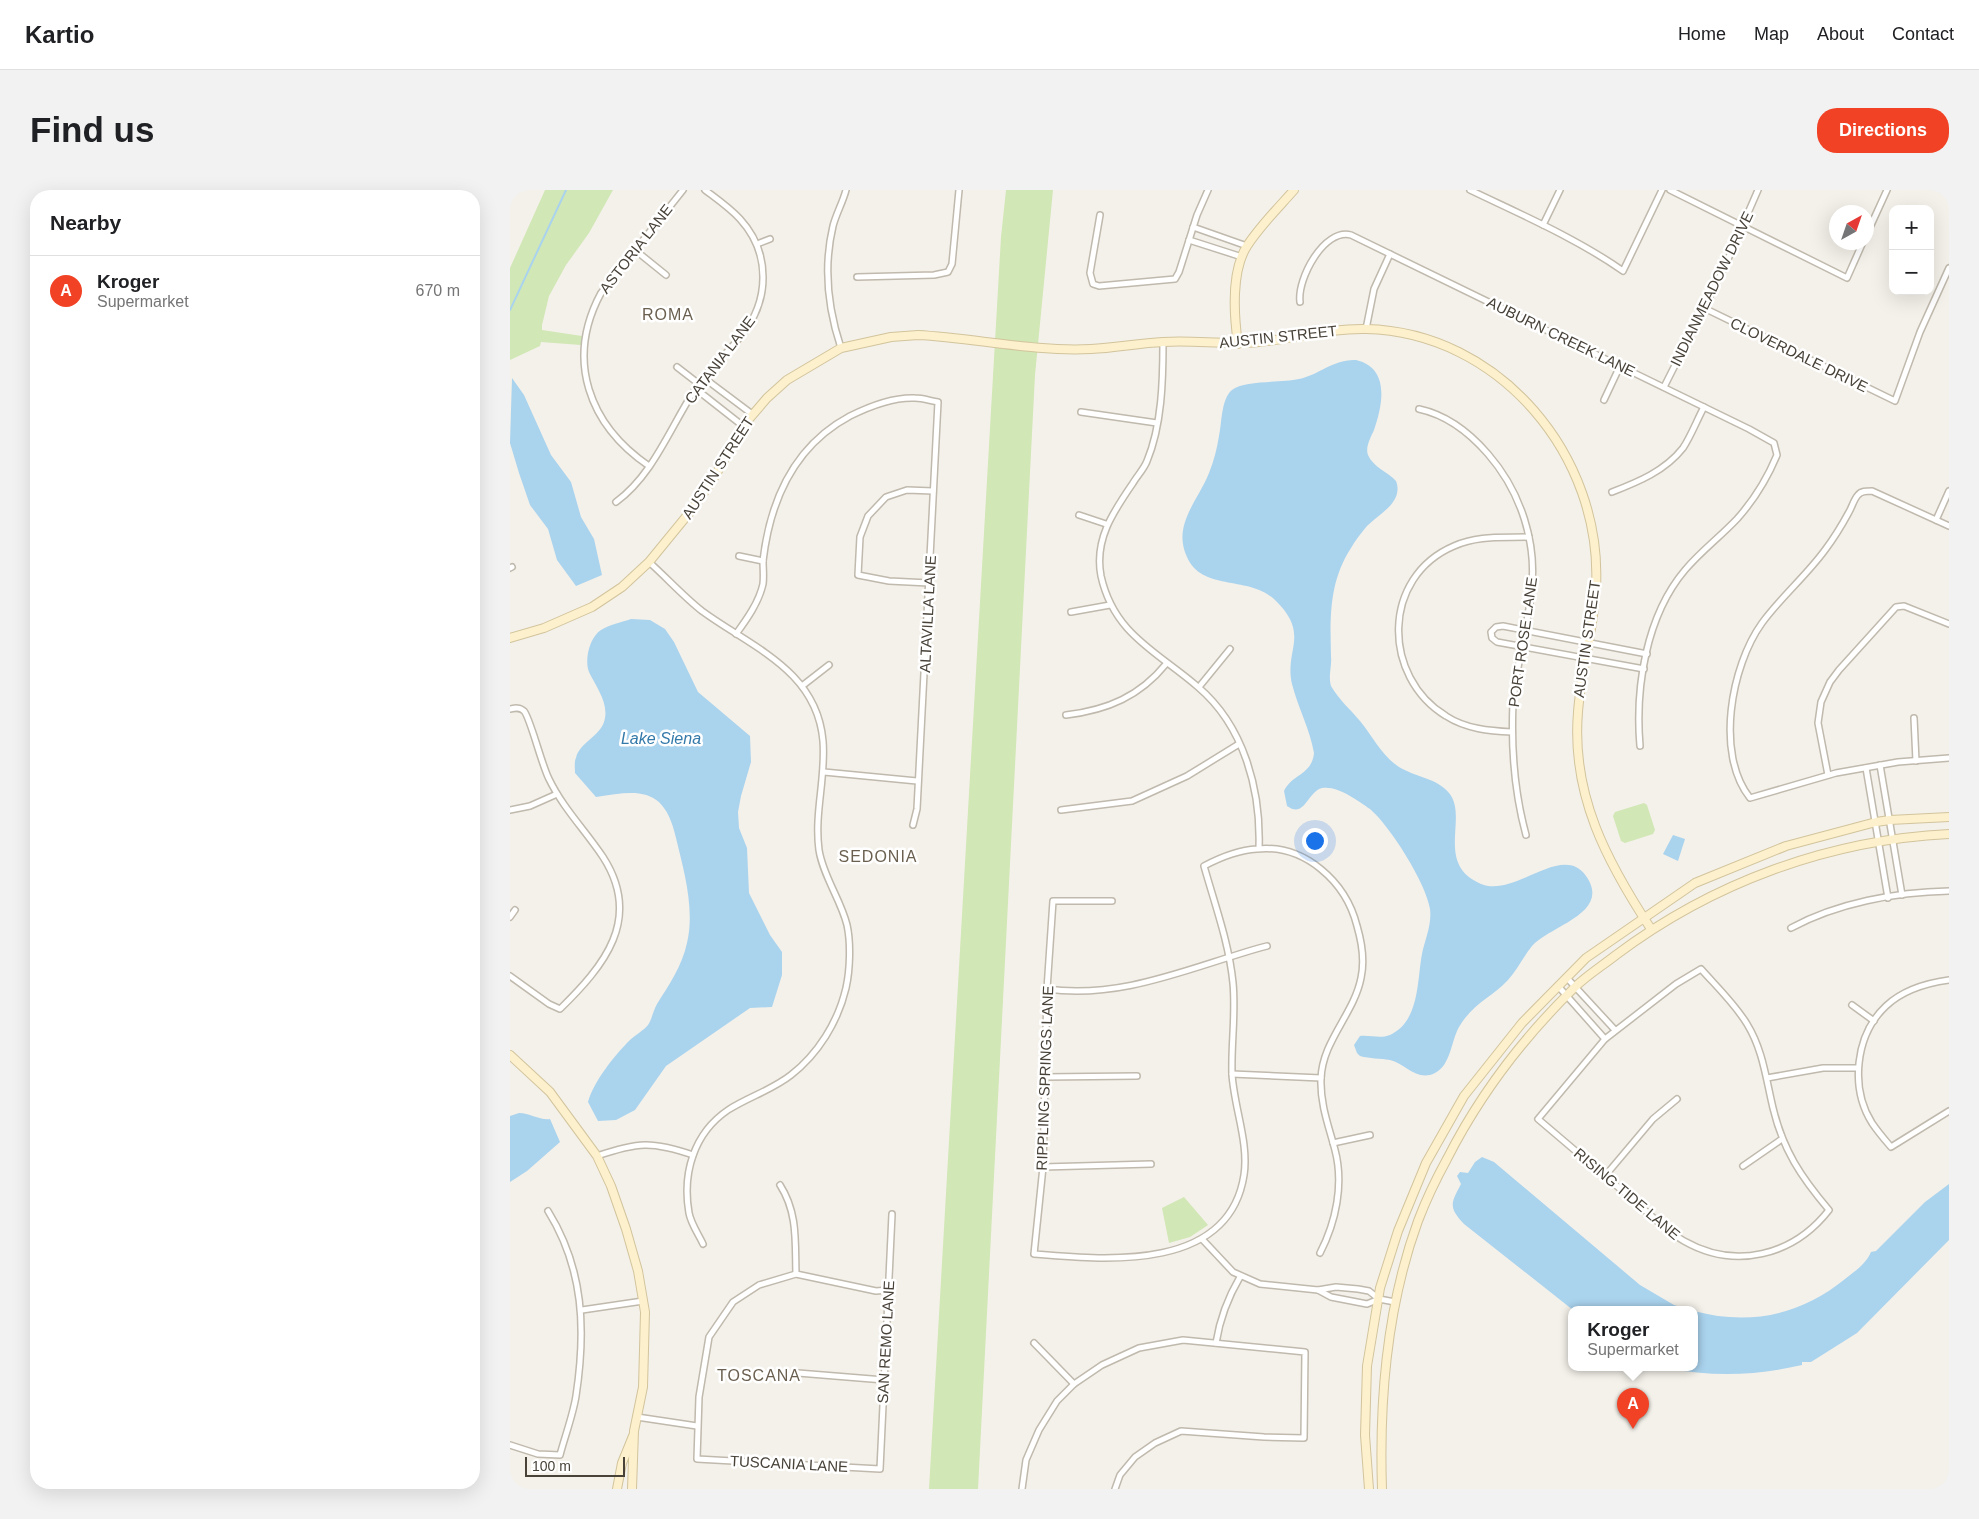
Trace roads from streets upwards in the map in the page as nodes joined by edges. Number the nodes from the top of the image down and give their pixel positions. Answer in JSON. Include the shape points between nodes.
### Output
{"nodes":[{"id":1,"x":683,"y":190,"type":"edge"},
{"id":2,"x":706,"y":190,"type":"edge"},
{"id":3,"x":846,"y":190,"type":"edge"},
{"id":4,"x":959,"y":190,"type":"edge"},
{"id":5,"x":1208,"y":190,"type":"edge"},
{"id":6,"x":1294,"y":190,"type":"edge"},
{"id":7,"x":1470,"y":190,"type":"edge"},
{"id":8,"x":1560,"y":190,"type":"edge"},
{"id":9,"x":1662,"y":190,"type":"edge"},
{"id":10,"x":1670,"y":190,"type":"edge"},
{"id":11,"x":1758,"y":190,"type":"edge"},
{"id":12,"x":1887,"y":190,"type":"edge"},
{"id":13,"x":1100,"y":215,"type":"dead end"},
{"id":14,"x":1874,"y":218,"type":"edge"},
{"id":15,"x":1544,"y":225,"type":"junction"},
{"id":16,"x":1743,"y":226,"type":"junction"},
{"id":17,"x":1193,"y":227,"type":"junction"},
{"id":18,"x":770,"y":239,"type":"dead end"},
{"id":19,"x":1189,"y":240,"type":"junction"},
{"id":20,"x":758,"y":244,"type":"junction"},
{"id":21,"x":1247,"y":246,"type":"junction"},
{"id":22,"x":635,"y":250,"type":"junction"},
{"id":23,"x":1860,"y":250,"type":"edge"},
{"id":24,"x":1390,"y":254,"type":"junction"},
{"id":25,"x":1242,"y":257,"type":"junction"},
{"id":26,"x":1949,"y":268,"type":"edge"},
{"id":27,"x":666,"y":275,"type":"dead end"},
{"id":28,"x":858,"y":277,"type":"dead end"},
{"id":29,"x":1300,"y":302,"type":"dead end"},
{"id":30,"x":1704,"y":308,"type":"junction"},
{"id":31,"x":1366,"y":329,"type":"junction"},
{"id":32,"x":1163,"y":342,"type":"junction"},
{"id":33,"x":1238,"y":344,"type":"junction"},
{"id":34,"x":841,"y":348,"type":"junction"},
{"id":35,"x":1620,"y":366,"type":"junction"},
{"id":36,"x":677,"y":367,"type":"dead end"},
{"id":37,"x":699,"y":384,"type":"junction"},
{"id":38,"x":1664,"y":387,"type":"junction"},
{"id":39,"x":1604,"y":400,"type":"dead end"},
{"id":40,"x":1704,"y":407,"type":"junction"},
{"id":41,"x":1419,"y":408,"type":"dead end"},
{"id":42,"x":1081,"y":412,"type":"dead end"},
{"id":43,"x":752,"y":414,"type":"junction"},
{"id":44,"x":1157,"y":423,"type":"junction"},
{"id":45,"x":743,"y":426,"type":"junction"},
{"id":46,"x":649,"y":466,"type":"junction"},
{"id":47,"x":933,"y":491,"type":"junction"},
{"id":48,"x":1949,"y":491,"type":"edge"},
{"id":49,"x":1612,"y":492,"type":"dead end"},
{"id":50,"x":616,"y":502,"type":"dead end"},
{"id":51,"x":1078,"y":515,"type":"dead end"},
{"id":52,"x":1936,"y":520,"type":"junction"},
{"id":53,"x":1106,"y":524,"type":"junction"},
{"id":54,"x":1949,"y":526,"type":"edge"},
{"id":55,"x":1529,"y":537,"type":"junction"},
{"id":56,"x":739,"y":556,"type":"dead end"},
{"id":57,"x":764,"y":561,"type":"junction"},
{"id":58,"x":649,"y":562,"type":"junction"},
{"id":59,"x":929,"y":584,"type":"junction"},
{"id":60,"x":1110,"y":605,"type":"junction"},
{"id":61,"x":1071,"y":612,"type":"dead end"},
{"id":62,"x":1949,"y":624,"type":"edge"},
{"id":63,"x":1525,"y":631,"type":"junction"},
{"id":64,"x":736,"y":634,"type":"junction"},
{"id":65,"x":510,"y":638,"type":"edge"},
{"id":66,"x":1588,"y":644,"type":"junction"},
{"id":67,"x":1522,"y":646,"type":"junction"},
{"id":68,"x":1230,"y":649,"type":"dead end"},
{"id":69,"x":1648,"y":654,"type":"junction"},
{"id":70,"x":1585,"y":658,"type":"junction"},
{"id":71,"x":1166,"y":664,"type":"junction"},
{"id":72,"x":829,"y":665,"type":"dead end"},
{"id":73,"x":1644,"y":669,"type":"junction"},
{"id":74,"x":802,"y":686,"type":"junction"},
{"id":75,"x":1199,"y":687,"type":"junction"},
{"id":76,"x":510,"y":709,"type":"edge"},
{"id":77,"x":1066,"y":715,"type":"dead end"},
{"id":78,"x":1914,"y":718,"type":"dead end"},
{"id":79,"x":1512,"y":732,"type":"junction"},
{"id":80,"x":1239,"y":744,"type":"junction"},
{"id":81,"x":1640,"y":746,"type":"dead end"},
{"id":82,"x":1949,"y":758,"type":"edge"},
{"id":83,"x":1916,"y":761,"type":"junction"},
{"id":84,"x":1880,"y":766,"type":"junction"},
{"id":85,"x":1866,"y":768,"type":"junction"},
{"id":86,"x":824,"y":772,"type":"junction"},
{"id":87,"x":1828,"y":775,"type":"junction"},
{"id":88,"x":918,"y":780,"type":"junction"},
{"id":89,"x":557,"y":794,"type":"junction"},
{"id":90,"x":510,"y":810,"type":"edge"},
{"id":91,"x":1061,"y":810,"type":"dead end"},
{"id":92,"x":1949,"y":817,"type":"edge"},
{"id":93,"x":1890,"y":820,"type":"junction"},
{"id":94,"x":1876,"y":822,"type":"junction"},
{"id":95,"x":913,"y":825,"type":"dead end"},
{"id":96,"x":1949,"y":834,"type":"edge"},
{"id":97,"x":1526,"y":835,"type":"dead end"},
{"id":98,"x":1893,"y":839,"type":"junction"},
{"id":99,"x":1880,"y":842,"type":"junction"},
{"id":100,"x":1259,"y":848,"type":"junction"},
{"id":101,"x":1949,"y":891,"type":"edge"},
{"id":102,"x":1902,"y":895,"type":"junction"},
{"id":103,"x":1888,"y":898,"type":"junction"},
{"id":104,"x":1112,"y":901,"type":"dead end"},
{"id":105,"x":515,"y":910,"type":"dead end"},
{"id":106,"x":510,"y":917,"type":"edge"},
{"id":107,"x":1644,"y":918,"type":"junction"},
{"id":108,"x":1790,"y":928,"type":"dead end"},
{"id":109,"x":1651,"y":929,"type":"junction"},
{"id":110,"x":1267,"y":946,"type":"dead end"},
{"id":111,"x":1229,"y":956,"type":"junction"},
{"id":112,"x":510,"y":976,"type":"edge"},
{"id":113,"x":1567,"y":978,"type":"junction"},
{"id":114,"x":1949,"y":980,"type":"edge"},
{"id":115,"x":1558,"y":986,"type":"junction"},
{"id":116,"x":1575,"y":987,"type":"junction"},
{"id":117,"x":1047,"y":989,"type":"junction"},
{"id":118,"x":1567,"y":996,"type":"junction"},
{"id":119,"x":1852,"y":1005,"type":"dead end"},
{"id":120,"x":1874,"y":1021,"type":"junction"},
{"id":121,"x":1615,"y":1030,"type":"junction"},
{"id":122,"x":1605,"y":1039,"type":"junction"},
{"id":123,"x":511,"y":1058,"type":"edge"},
{"id":124,"x":1858,"y":1068,"type":"junction"},
{"id":125,"x":1232,"y":1074,"type":"junction"},
{"id":126,"x":1136,"y":1076,"type":"dead end"},
{"id":127,"x":1045,"y":1077,"type":"junction"},
{"id":128,"x":1321,"y":1078,"type":"junction"},
{"id":129,"x":1767,"y":1078,"type":"junction"},
{"id":130,"x":1677,"y":1099,"type":"dead end"},
{"id":131,"x":1949,"y":1111,"type":"edge"},
{"id":132,"x":1370,"y":1135,"type":"dead end"},
{"id":133,"x":1782,"y":1139,"type":"junction"},
{"id":134,"x":1333,"y":1143,"type":"junction"},
{"id":135,"x":692,"y":1155,"type":"junction"},
{"id":136,"x":597,"y":1156,"type":"junction"},
{"id":137,"x":1151,"y":1164,"type":"dead end"},
{"id":138,"x":1044,"y":1166,"type":"junction"},
{"id":139,"x":1743,"y":1166,"type":"dead end"},
{"id":140,"x":1605,"y":1176,"type":"junction"},
{"id":141,"x":780,"y":1185,"type":"dead end"},
{"id":142,"x":548,"y":1211,"type":"dead end"},
{"id":143,"x":892,"y":1214,"type":"dead end"},
{"id":144,"x":1202,"y":1240,"type":"junction"},
{"id":145,"x":703,"y":1244,"type":"dead end"},
{"id":146,"x":1320,"y":1253,"type":"dead end"},
{"id":147,"x":796,"y":1274,"type":"junction"},
{"id":148,"x":1240,"y":1277,"type":"junction"},
{"id":149,"x":888,"y":1290,"type":"junction"},
{"id":150,"x":1318,"y":1290,"type":"junction"},
{"id":151,"x":1379,"y":1299,"type":"junction"},
{"id":152,"x":643,"y":1301,"type":"junction"},
{"id":153,"x":1395,"y":1302,"type":"junction"},
{"id":154,"x":582,"y":1310,"type":"junction"},
{"id":155,"x":1034,"y":1343,"type":"dead end"},
{"id":156,"x":1216,"y":1343,"type":"junction"},
{"id":157,"x":798,"y":1373,"type":"dead end"},
{"id":158,"x":884,"y":1380,"type":"junction"},
{"id":159,"x":1074,"y":1384,"type":"junction"},
{"id":160,"x":637,"y":1417,"type":"junction"},
{"id":161,"x":697,"y":1426,"type":"junction"},
{"id":162,"x":634,"y":1431,"type":"junction"},
{"id":163,"x":510,"y":1445,"type":"edge"},
{"id":164,"x":880,"y":1469,"type":"joint"},
{"id":165,"x":617,"y":1489,"type":"edge"},
{"id":166,"x":632,"y":1489,"type":"edge"},
{"id":167,"x":1022,"y":1489,"type":"edge"},
{"id":168,"x":1115,"y":1489,"type":"edge"},
{"id":169,"x":1369,"y":1489,"type":"edge"},
{"id":170,"x":1382,"y":1489,"type":"edge"}],
"edges":[{"from":1,"to":22,"type":"street","name":"ASTORIA LANE"},
{"from":2,"to":20,"type":"street","name":"CATANIA LANE","via":[[739,218]]},
{"from":3,"to":34,"type":"street","via":[[833,226],[827,286],[831,318]]},
{"from":4,"to":28,"type":"street","via":[[952,264],[948,272],[934,276]]},
{"from":5,"to":17,"type":"street"},
{"from":6,"to":21,"type":"street"},
{"from":7,"to":15,"type":"street"},
{"from":8,"to":15,"type":"street"},
{"from":9,"to":15,"type":"street","via":[[1624,270]]},
{"from":10,"to":16,"type":"street"},
{"from":11,"to":16,"type":"street","name":"INDIANMEADOW DRIVE"},
{"from":12,"to":14,"type":"street"},
{"from":13,"to":19,"type":"street","via":[[1090,273],[1093,284],[1099,286],[1175,279]]},
{"from":16,"to":23,"type":"street","via":[[1847,278]]},
{"from":16,"to":30,"type":"street","name":"INDIANMEADOW DRIVE"},
{"from":17,"to":19,"type":"street"},
{"from":17,"to":21,"type":"street"},
{"from":18,"to":20,"type":"street"},
{"from":19,"to":25,"type":"street"},
{"from":20,"to":37,"type":"street","name":"CATANIA LANE","via":[[764,289],[758,311]]},
{"from":21,"to":25,"type":"street"},
{"from":22,"to":27,"type":"street"},
{"from":22,"to":46,"type":"street","name":"ASTORIA LANE","via":[[596,303],[587,331],[584,366],[593,401],[608,430]]},
{"from":24,"to":29,"type":"street","name":"AUBURN CREEK LANE","via":[[1351,235],[1339,234],[1309,265],[1301,285]]},
{"from":24,"to":31,"type":"street","via":[[1374,289]]},
{"from":24,"to":35,"type":"street","name":"AUBURN CREEK LANE"},
{"from":25,"to":33,"type":"street","via":[[1235,296]]},
{"from":26,"to":30,"type":"street","name":"CLOVERDALE DRIVE","via":[[1920,332],[1895,401]]},
{"from":30,"to":38,"type":"street","name":"INDIANMEADOW DRIVE"},
{"from":31,"to":33,"type":"street","name":"AUSTIN STREET"},
{"from":31,"to":66,"type":"street","name":"AUSTIN STREET","via":[[1424,339],[1461,354],[1507,383],[1545,423],[1571,464],[1590,515],[1596,577]]},
{"from":32,"to":33,"type":"street","name":"AUSTIN STREET"},
{"from":32,"to":34,"type":"street","name":"AUSTIN STREET","via":[[1088,350],[918,336],[891,337]]},
{"from":32,"to":44,"type":"street"},
{"from":34,"to":43,"type":"street","name":"AUSTIN STREET","via":[[787,380]]},
{"from":35,"to":38,"type":"street","name":"AUBURN CREEK LANE"},
{"from":35,"to":39,"type":"street"},
{"from":36,"to":37,"type":"street"},
{"from":37,"to":43,"type":"street","via":[[708,381]]},
{"from":37,"to":45,"type":"street","via":[[701,393]]},
{"from":37,"to":46,"type":"street","name":"CATANIA LANE"},
{"from":38,"to":40,"type":"street","name":"AUBURN CREEK LANE"},
{"from":40,"to":49,"type":"street","via":[[1683,447],[1670,461],[1644,480]]},
{"from":40,"to":69,"type":"street","name":"AUBURN CREEK LANE","via":[[1769,439],[1777,449],[1773,464],[1752,501],[1689,566],[1669,593],[1657,618]]},
{"from":41,"to":55,"type":"street","name":"PORT ROSE LANE","via":[[1445,417],[1490,456],[1514,492]]},
{"from":42,"to":44,"type":"street"},
{"from":43,"to":45,"type":"street","name":"AUSTIN STREET"},
{"from":44,"to":53,"type":"street","via":[[1147,462]]},
{"from":45,"to":58,"type":"street","name":"AUSTIN STREET","via":[[694,507]]},
{"from":46,"to":50,"type":"street","name":"CATANIA LANE","via":[[637,484]]},
{"from":47,"to":57,"type":"street","name":"ALTAVILLA LANE","via":[[938,402],[914,398],[877,405],[838,422],[810,445],[793,467],[781,488]]},
{"from":47,"to":59,"type":"street","name":"ALTAVILLA LANE"},
{"from":47,"to":59,"type":"street","via":[[907,490],[886,498],[868,516],[860,537],[858,575]]},
{"from":48,"to":52,"type":"street"},
{"from":51,"to":53,"type":"street"},
{"from":52,"to":54,"type":"street"},
{"from":52,"to":87,"type":"street","via":[[1872,490],[1863,491],[1857,495],[1837,533],[1819,558],[1762,623],[1752,640],[1735,686],[1729,728],[1739,785],[1750,798]]},
{"from":53,"to":60,"type":"street","via":[[1098,556]]},
{"from":55,"to":63,"type":"street","name":"PORT ROSE LANE","via":[[1533,585]]},
{"from":55,"to":79,"type":"street","via":[[1472,540],[1443,552],[1424,568],[1411,586],[1399,621],[1403,664],[1409,679],[1426,700],[1462,724]]},
{"from":56,"to":57,"type":"street"},
{"from":57,"to":64,"type":"street","via":[[763,583]]},
{"from":58,"to":64,"type":"street","via":[[700,609]]},
{"from":58,"to":65,"type":"street","name":"AUSTIN STREET","via":[[622,587],[592,607],[544,628]]},
{"from":59,"to":88,"type":"street","name":"ALTAVILLA LANE"},
{"from":60,"to":61,"type":"street"},
{"from":60,"to":71,"type":"street","via":[[1130,634]]},
{"from":62,"to":87,"type":"street","via":[[1904,606],[1896,607],[1839,670],[1821,702],[1818,723]]},
{"from":63,"to":66,"type":"street"},
{"from":63,"to":67,"type":"street","name":"PORT ROSE LANE"},
{"from":63,"to":67,"type":"street","via":[[1499,626],[1491,632],[1497,642]]},
{"from":64,"to":74,"type":"street","via":[[771,655]]},
{"from":66,"to":69,"type":"street"},
{"from":66,"to":70,"type":"street","name":"AUSTIN STREET"},
{"from":67,"to":70,"type":"street"},
{"from":67,"to":79,"type":"street","name":"PORT ROSE LANE"},
{"from":68,"to":75,"type":"street"},
{"from":69,"to":73,"type":"street"},
{"from":70,"to":73,"type":"street"},
{"from":70,"to":107,"type":"street","name":"AUSTIN STREET","via":[[1578,714],[1578,758],[1586,800],[1600,842]]},
{"from":71,"to":75,"type":"street"},
{"from":71,"to":77,"type":"street","via":[[1153,680],[1123,700],[1105,708]]},
{"from":72,"to":74,"type":"street"},
{"from":73,"to":81,"type":"street","via":[[1637,718]]},
{"from":74,"to":86,"type":"street","via":[[818,716]]},
{"from":75,"to":80,"type":"street","via":[[1223,716]]},
{"from":76,"to":89,"type":"street","via":[[524,711],[529,719],[548,778]]},
{"from":78,"to":83,"type":"street"},
{"from":79,"to":97,"type":"street","name":"PORT ROSE LANE","via":[[1515,783]]},
{"from":80,"to":91,"type":"street","via":[[1187,776],[1132,801]]},
{"from":80,"to":100,"type":"street","via":[[1254,785]]},
{"from":82,"to":83,"type":"street"},
{"from":83,"to":84,"type":"street"},
{"from":84,"to":85,"type":"street"},
{"from":84,"to":93,"type":"street"},
{"from":85,"to":87,"type":"street"},
{"from":85,"to":94,"type":"street"},
{"from":86,"to":88,"type":"street"},
{"from":86,"to":135,"type":"street","via":[[817,811],[819,852],[847,925],[846,987],[839,1009],[821,1044],[807,1061],[780,1084],[716,1119]]},
{"from":88,"to":95,"type":"street","name":"ALTAVILLA LANE"},
{"from":89,"to":90,"type":"street","via":[[530,806]]},
{"from":89,"to":112,"type":"street","via":[[610,869],[619,899],[620,917],[616,934],[603,962],[560,1009]]},
{"from":92,"to":93,"type":"street"},
{"from":93,"to":94,"type":"street"},
{"from":93,"to":98,"type":"street"},
{"from":94,"to":99,"type":"street"},
{"from":94,"to":107,"type":"street","via":[[1786,846],[1704,880]]},
{"from":96,"to":98,"type":"street"},
{"from":98,"to":99,"type":"street"},
{"from":98,"to":102,"type":"street"},
{"from":99,"to":103,"type":"street"},
{"from":99,"to":109,"type":"street","via":[[1825,853],[1748,878]]},
{"from":100,"to":111,"type":"street","via":[[1222,857],[1204,866]]},
{"from":100,"to":128,"type":"street","via":[[1287,851],[1318,867],[1339,887],[1354,913],[1363,954],[1361,980],[1327,1050]]},
{"from":101,"to":102,"type":"street"},
{"from":102,"to":103,"type":"street"},
{"from":103,"to":108,"type":"street","via":[[1820,915]]},
{"from":104,"to":117,"type":"street","name":"RIPPLING SPRINGS LANE","via":[[1053,901]]},
{"from":105,"to":106,"type":"street"},
{"from":107,"to":109,"type":"street","name":"AUSTIN STREET"},
{"from":107,"to":113,"type":"street","via":[[1586,958]]},
{"from":109,"to":116,"type":"street"},
{"from":110,"to":111,"type":"street"},
{"from":111,"to":117,"type":"street","via":[[1124,989],[1089,992]]},
{"from":111,"to":125,"type":"street","via":[[1234,1006]]},
{"from":113,"to":115,"type":"street"},
{"from":113,"to":116,"type":"street"},
{"from":114,"to":120,"type":"street","via":[[1928,983],[1904,994],[1886,1006]]},
{"from":115,"to":118,"type":"street"},
{"from":115,"to":151,"type":"street","via":[[1522,1023],[1464,1096],[1426,1163],[1398,1231]]},
{"from":116,"to":118,"type":"street"},
{"from":116,"to":121,"type":"street"},
{"from":117,"to":127,"type":"street","name":"RIPPLING SPRINGS LANE"},
{"from":118,"to":122,"type":"street"},
{"from":118,"to":153,"type":"street","via":[[1507,1064],[1458,1136],[1418,1221]]},
{"from":119,"to":120,"type":"street"},
{"from":120,"to":124,"type":"street","via":[[1866,1034]]},
{"from":121,"to":122,"type":"street"},
{"from":121,"to":129,"type":"street","via":[[1701,969],[1748,1025]]},
{"from":122,"to":140,"type":"street","name":"RISING TIDE LANE","via":[[1538,1119]]},
{"from":123,"to":136,"type":"street","via":[[554,1098]]},
{"from":124,"to":129,"type":"street","via":[[1823,1068]]},
{"from":124,"to":131,"type":"street","via":[[1861,1093],[1872,1123],[1891,1147]]},
{"from":125,"to":128,"type":"street"},
{"from":125,"to":144,"type":"street","via":[[1242,1137],[1244,1176],[1229,1213]]},
{"from":126,"to":127,"type":"street"},
{"from":127,"to":138,"type":"street","name":"RIPPLING SPRINGS LANE"},
{"from":128,"to":134,"type":"street"},
{"from":129,"to":133,"type":"street"},
{"from":130,"to":140,"type":"street","via":[[1653,1119]]},
{"from":132,"to":134,"type":"street"},
{"from":133,"to":139,"type":"street"},
{"from":133,"to":140,"type":"street","name":"RISING TIDE LANE","via":[[1802,1178],[1829,1210],[1809,1232],[1792,1243],[1755,1256],[1735,1257],[1699,1249],[1682,1240]]},
{"from":134,"to":146,"type":"street","via":[[1338,1165],[1338,1194],[1327,1239]]},
{"from":135,"to":136,"type":"street","via":[[658,1145],[641,1144]]},
{"from":135,"to":145,"type":"street","via":[[687,1179],[690,1215]]},
{"from":136,"to":152,"type":"street","via":[[620,1207]]},
{"from":137,"to":138,"type":"street"},
{"from":138,"to":144,"type":"street","name":"RIPPLING SPRINGS LANE","via":[[1034,1254],[1082,1258],[1140,1256],[1183,1248]]},
{"from":141,"to":147,"type":"street","via":[[789,1199],[795,1219]]},
{"from":142,"to":154,"type":"street","via":[[562,1233],[574,1267]]},
{"from":143,"to":149,"type":"street","name":"SAN REMO LANE"},
{"from":144,"to":148,"type":"street","via":[[1222,1263]]},
{"from":147,"to":149,"type":"street","via":[[867,1289]]},
{"from":147,"to":161,"type":"street","via":[[759,1286],[733,1302],[709,1337]]},
{"from":148,"to":150,"type":"street","via":[[1274,1286]]},
{"from":148,"to":156,"type":"street","via":[[1220,1318]]},
{"from":149,"to":158,"type":"street","name":"SAN REMO LANE"},
{"from":150,"to":151,"type":"street","via":[[1331,1297],[1367,1304]]},
{"from":150,"to":151,"type":"street","via":[[1336,1286],[1358,1289],[1369,1291]]},
{"from":151,"to":153,"type":"street"},
{"from":151,"to":169,"type":"street","via":[[1367,1366],[1365,1435]]},
{"from":152,"to":154,"type":"street"},
{"from":152,"to":160,"type":"street","via":[[643,1387]]},
{"from":153,"to":170,"type":"street","via":[[1381,1402]]},
{"from":154,"to":163,"type":"street","via":[[576,1397],[560,1455],[538,1454]]},
{"from":155,"to":159,"type":"street"},
{"from":156,"to":159,"type":"street","via":[[1183,1340],[1139,1348],[1102,1365]]},
{"from":156,"to":168,"type":"street","via":[[1305,1352],[1304,1438],[1181,1431],[1135,1457],[1120,1475]]},
{"from":157,"to":158,"type":"street"},
{"from":158,"to":164,"type":"street","name":"SAN REMO LANE"},
{"from":159,"to":167,"type":"street","via":[[1057,1400],[1039,1430],[1026,1460]]},
{"from":160,"to":161,"type":"street"},
{"from":160,"to":162,"type":"street"},
{"from":161,"to":164,"type":"street","name":"TUSCANIA LANE","via":[[697,1459]]},
{"from":162,"to":165,"type":"street","via":[[622,1463]]},
{"from":162,"to":166,"type":"street"}]}
